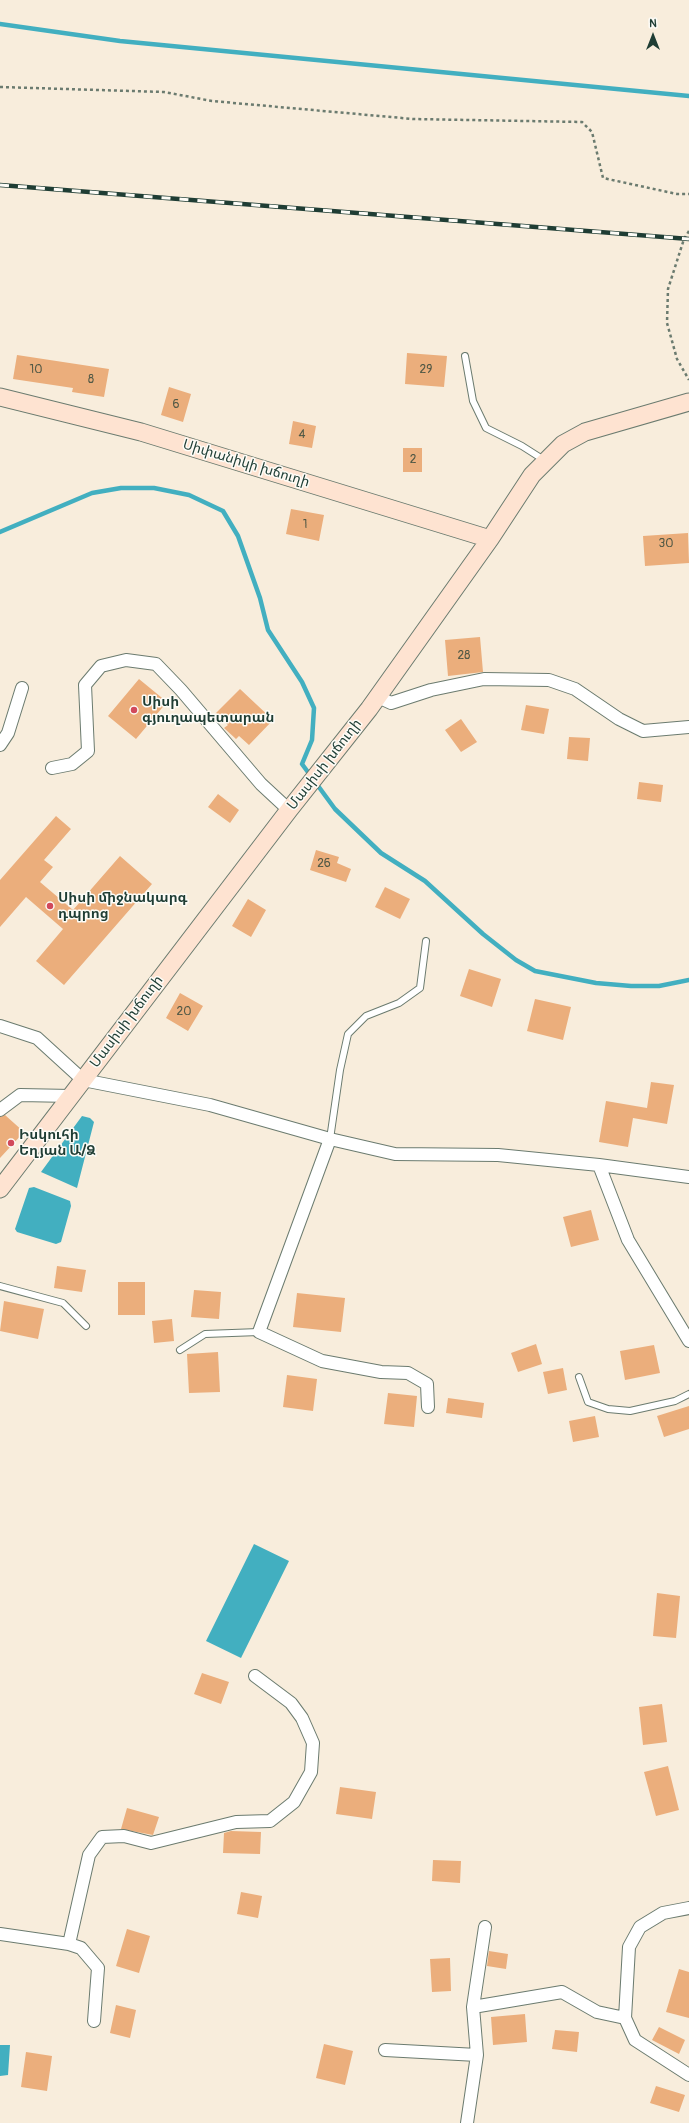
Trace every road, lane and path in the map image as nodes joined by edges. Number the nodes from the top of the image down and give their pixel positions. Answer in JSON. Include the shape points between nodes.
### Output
{"nodes":[{"id":1,"x":0,"y":87,"type":"edge"},
{"id":2,"x":689,"y":194,"type":"edge"},
{"id":3,"x":689,"y":231,"type":"edge"},
{"id":4,"x":465,"y":356,"type":"dead end"},
{"id":5,"x":689,"y":380,"type":"edge"},
{"id":6,"x":0,"y":397,"type":"edge"},
{"id":7,"x":689,"y":402,"type":"edge"},
{"id":8,"x":545,"y":461,"type":"junction"},
{"id":9,"x":490,"y":539,"type":"junction"},
{"id":10,"x":22,"y":688,"type":"dead end"},
{"id":11,"x":374,"y":703,"type":"junction"},
{"id":12,"x":689,"y":727,"type":"edge"},
{"id":13,"x":0,"y":745,"type":"edge"},
{"id":14,"x":52,"y":768,"type":"dead end"},
{"id":15,"x":289,"y":810,"type":"junction"},
{"id":16,"x":426,"y":941,"type":"dead end"},
{"id":17,"x":0,"y":1026,"type":"edge"},
{"id":18,"x":83,"y":1080,"type":"junction"},
{"id":19,"x":71,"y":1096,"type":"junction"},
{"id":20,"x":0,"y":1110,"type":"edge"},
{"id":21,"x":330,"y":1139,"type":"junction"},
{"id":22,"x":600,"y":1165,"type":"junction"},
{"id":23,"x":689,"y":1177,"type":"edge"},
{"id":24,"x":0,"y":1189,"type":"edge"},
{"id":25,"x":0,"y":1286,"type":"edge"},
{"id":26,"x":86,"y":1326,"type":"dead end"},
{"id":27,"x":259,"y":1332,"type":"junction"},
{"id":28,"x":689,"y":1341,"type":"edge"},
{"id":29,"x":180,"y":1350,"type":"dead end"},
{"id":30,"x":579,"y":1377,"type":"dead end"},
{"id":31,"x":689,"y":1394,"type":"edge"},
{"id":32,"x":428,"y":1407,"type":"dead end"},
{"id":33,"x":255,"y":1676,"type":"dead end"},
{"id":34,"x":689,"y":1908,"type":"edge"},
{"id":35,"x":485,"y":1926,"type":"dead end"},
{"id":36,"x":0,"y":1934,"type":"edge"},
{"id":37,"x":69,"y":1944,"type":"junction"},
{"id":38,"x":473,"y":2007,"type":"junction"},
{"id":39,"x":625,"y":2018,"type":"junction"},
{"id":40,"x":94,"y":2022,"type":"dead end"},
{"id":41,"x":385,"y":2050,"type":"dead end"},
{"id":42,"x":477,"y":2055,"type":"junction"},
{"id":43,"x":689,"y":2075,"type":"edge"},
{"id":44,"x":467,"y":2123,"type":"edge"}],
"edges":[{"from":1,"to":2,"type":"path","via":[[164,92],[212,101],[414,119],[582,122],[592,132],[603,178],[677,194]]},
{"from":3,"to":5,"type":"path","via":[[668,289],[667,323],[677,359]]},
{"from":4,"to":8,"type":"lane","via":[[473,401],[486,428]]},
{"from":6,"to":9,"type":"main road","name":"Սիփանիկի խճուղի","via":[[140,432]]},
{"from":7,"to":8,"type":"main road","name":"Մասիսի խճուղի","via":[[585,432],[563,444]]},
{"from":8,"to":9,"type":"main road","name":"Մասիսի խճուղի","via":[[532,475]]},
{"from":9,"to":11,"type":"main road","name":"Մասիսի խճուղի"},
{"from":10,"to":13,"type":"street","via":[[8,733]]},
{"from":11,"to":12,"type":"street","via":[[391,702],[431,690],[484,679],[549,680],[575,689],[619,719],[643,731]]},
{"from":11,"to":15,"type":"main road","name":"Մասիսի խճուղի"},
{"from":14,"to":15,"type":"street","via":[[72,764],[88,751],[85,685],[101,666],[126,660],[156,664],[261,784]]},
{"from":15,"to":18,"type":"main road","name":"Մասիսի խճուղի"},
{"from":16,"to":21,"type":"lane","via":[[420,988],[400,1003],[366,1016],[348,1034]]},
{"from":17,"to":18,"type":"street","via":[[37,1038]]},
{"from":18,"to":19,"type":"main road","name":"Մասիսի խճուղի"},
{"from":18,"to":21,"type":"street","via":[[210,1105]]},
{"from":19,"to":20,"type":"street","via":[[20,1096]]},
{"from":19,"to":24,"type":"main road","name":"Մասիսի խճուղի"},
{"from":21,"to":22,"type":"street","via":[[396,1154],[498,1155]]},
{"from":21,"to":27,"type":"street"},
{"from":22,"to":23,"type":"street"},
{"from":22,"to":28,"type":"street","via":[[628,1240]]},
{"from":25,"to":26,"type":"lane","via":[[63,1303]]},
{"from":27,"to":29,"type":"lane","via":[[205,1334]]},
{"from":27,"to":32,"type":"street","via":[[322,1361],[380,1372],[408,1373],[428,1384]]},
{"from":30,"to":31,"type":"lane","via":[[588,1402],[608,1408],[630,1411],[675,1401]]},
{"from":33,"to":37,"type":"street","via":[[291,1703],[302,1718],[313,1744],[311,1772],[294,1802],[270,1821],[236,1822],[150,1843],[124,1836],[102,1837],[89,1855]]},
{"from":34,"to":39,"type":"street","via":[[663,1913],[640,1927],[629,1947]]},
{"from":35,"to":38,"type":"street"},
{"from":36,"to":37,"type":"street"},
{"from":37,"to":40,"type":"street","via":[[81,1948],[98,1968]]},
{"from":38,"to":39,"type":"street","via":[[562,1992],[596,2012]]},
{"from":38,"to":42,"type":"street"},
{"from":39,"to":43,"type":"street","via":[[636,2040]]},
{"from":41,"to":42,"type":"street"},
{"from":42,"to":44,"type":"street"}]}
